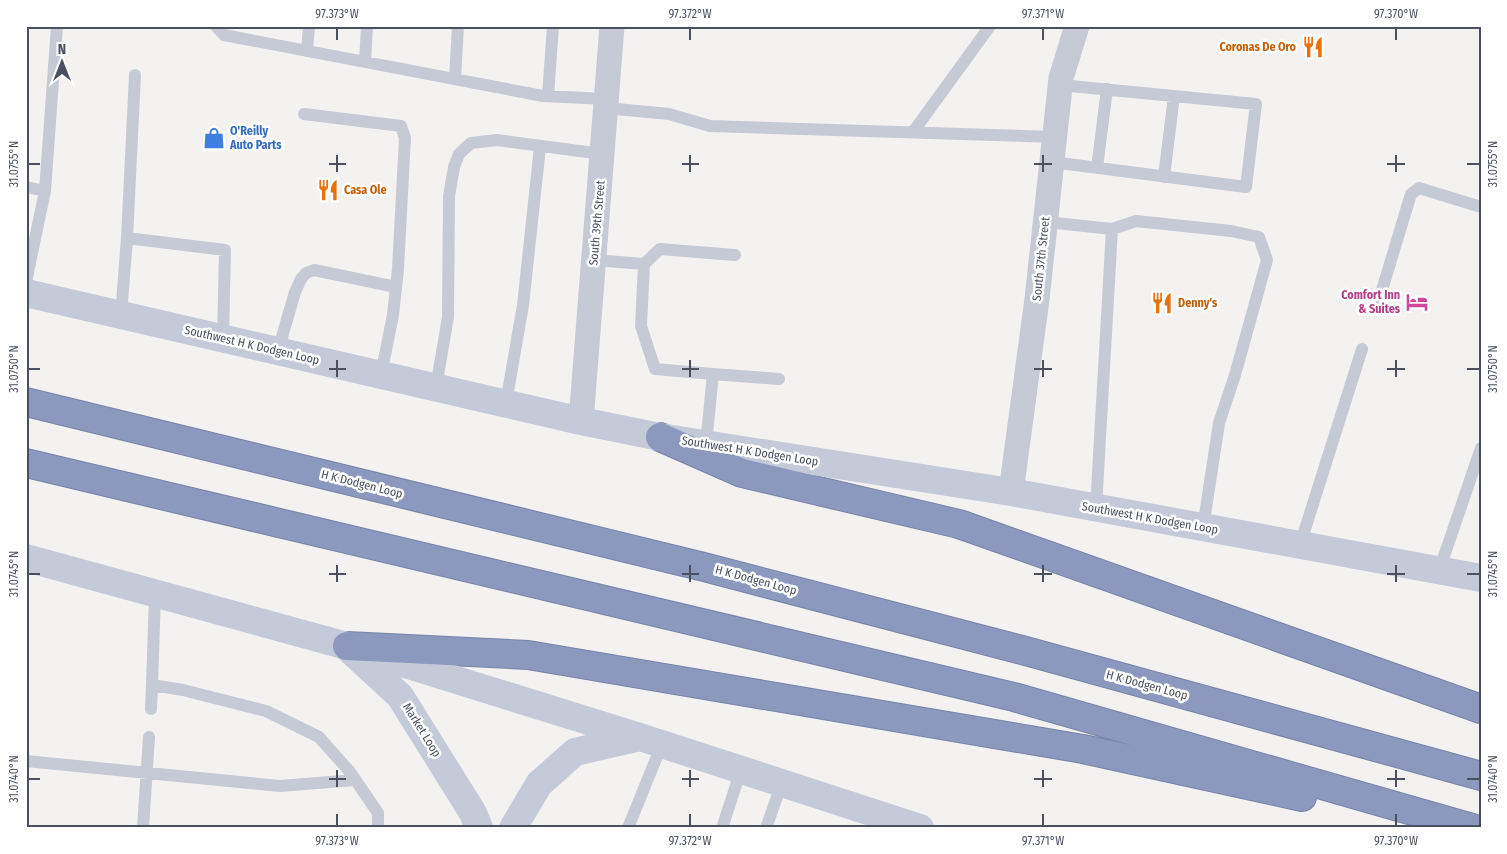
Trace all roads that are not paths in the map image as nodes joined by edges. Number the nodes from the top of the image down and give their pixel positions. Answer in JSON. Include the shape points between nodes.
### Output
{"nodes":[{"id":1,"x":57,"y":26,"type":"edge"},
{"id":2,"x":216,"y":26,"type":"edge"},
{"id":3,"x":309,"y":26,"type":"edge"},
{"id":4,"x":367,"y":26,"type":"edge"},
{"id":5,"x":458,"y":26,"type":"edge"},
{"id":6,"x":553,"y":26,"type":"edge"},
{"id":7,"x":612,"y":26,"type":"edge"},
{"id":8,"x":990,"y":26,"type":"edge"},
{"id":9,"x":1077,"y":26,"type":"edge"},
{"id":10,"x":307,"y":51,"type":"junction"},
{"id":11,"x":365,"y":62,"type":"junction"},
{"id":12,"x":134,"y":75,"type":"dead end"},
{"id":13,"x":455,"y":79,"type":"junction"},
{"id":14,"x":1060,"y":84,"type":"junction"},
{"id":15,"x":1107,"y":89,"type":"junction"},
{"id":16,"x":548,"y":96,"type":"junction"},
{"id":17,"x":1174,"y":96,"type":"junction"},
{"id":18,"x":606,"y":104,"type":"junction"},
{"id":19,"x":304,"y":114,"type":"dead end"},
{"id":20,"x":913,"y":132,"type":"junction"},
{"id":21,"x":1055,"y":137,"type":"junction"},
{"id":22,"x":540,"y":147,"type":"junction"},
{"id":23,"x":602,"y":154,"type":"junction"},
{"id":24,"x":1052,"y":162,"type":"junction"},
{"id":25,"x":1097,"y":168,"type":"junction"},
{"id":26,"x":1164,"y":177,"type":"junction"},
{"id":27,"x":26,"y":187,"type":"edge"},
{"id":28,"x":44,"y":191,"type":"junction"},
{"id":29,"x":1481,"y":207,"type":"edge"},
{"id":30,"x":1046,"y":222,"type":"junction"},
{"id":31,"x":1112,"y":229,"type":"junction"},
{"id":32,"x":127,"y":238,"type":"junction"},
{"id":33,"x":735,"y":255,"type":"dead end"},
{"id":34,"x":594,"y":260,"type":"junction"},
{"id":35,"x":644,"y":264,"type":"junction"},
{"id":36,"x":26,"y":282,"type":"edge"},
{"id":37,"x":396,"y":287,"type":"junction"},
{"id":38,"x":26,"y":293,"type":"edge"},
{"id":39,"x":1379,"y":300,"type":"dead end"},
{"id":40,"x":121,"y":315,"type":"junction"},
{"id":41,"x":224,"y":338,"type":"junction"},
{"id":42,"x":1362,"y":349,"type":"dead end"},
{"id":43,"x":278,"y":351,"type":"junction"},
{"id":44,"x":713,"y":374,"type":"junction"},
{"id":45,"x":381,"y":375,"type":"junction"},
{"id":46,"x":779,"y":379,"type":"dead end"},
{"id":47,"x":436,"y":388,"type":"junction"},
{"id":48,"x":26,"y":402,"type":"edge"},
{"id":49,"x":506,"y":404,"type":"junction"},
{"id":50,"x":581,"y":421,"type":"junction"},
{"id":51,"x":660,"y":437,"type":"junction"},
{"id":52,"x":706,"y":444,"type":"junction"},
{"id":53,"x":1481,"y":448,"type":"edge"},
{"id":54,"x":26,"y":463,"type":"edge"},
{"id":55,"x":1011,"y":492,"type":"junction"},
{"id":56,"x":1096,"y":508,"type":"junction"},
{"id":57,"x":1203,"y":528,"type":"junction"},
{"id":58,"x":1300,"y":545,"type":"junction"},
{"id":59,"x":26,"y":558,"type":"edge"},
{"id":60,"x":1439,"y":571,"type":"junction"},
{"id":61,"x":1481,"y":578,"type":"edge"},
{"id":62,"x":155,"y":594,"type":"junction"},
{"id":63,"x":347,"y":646,"type":"junction"},
{"id":64,"x":152,"y":685,"type":"junction"},
{"id":65,"x":151,"y":709,"type":"dead end"},
{"id":66,"x":1481,"y":709,"type":"edge"},
{"id":67,"x":149,"y":737,"type":"dead end"},
{"id":68,"x":651,"y":741,"type":"junction"},
{"id":69,"x":26,"y":761,"type":"edge"},
{"id":70,"x":741,"y":770,"type":"junction"},
{"id":71,"x":147,"y":772,"type":"junction"},
{"id":72,"x":1481,"y":776,"type":"edge"},
{"id":73,"x":355,"y":780,"type":"junction"},
{"id":74,"x":782,"y":783,"type":"junction"},
{"id":75,"x":143,"y":828,"type":"edge"},
{"id":76,"x":378,"y":828,"type":"edge"},
{"id":77,"x":479,"y":828,"type":"edge"},
{"id":78,"x":513,"y":828,"type":"edge"},
{"id":79,"x":628,"y":828,"type":"edge"},
{"id":80,"x":722,"y":828,"type":"edge"},
{"id":81,"x":766,"y":828,"type":"edge"},
{"id":82,"x":920,"y":828,"type":"edge"},
{"id":83,"x":1443,"y":828,"type":"edge"},
{"id":84,"x":1472,"y":828,"type":"edge"}],
"edges":[{"from":1,"to":28,"type":"lane"},
{"from":2,"to":10,"type":"lane","via":[[224,35]]},
{"from":3,"to":10,"type":"lane"},
{"from":4,"to":11,"type":"lane"},
{"from":5,"to":13,"type":"lane"},
{"from":6,"to":16,"type":"lane"},
{"from":7,"to":18,"type":"street","name":"South 39th Street"},
{"from":8,"to":20,"type":"lane"},
{"from":9,"to":14,"type":"street","name":"South 37th Street"},
{"from":10,"to":11,"type":"lane"},
{"from":11,"to":13,"type":"lane"},
{"from":12,"to":32,"type":"lane"},
{"from":13,"to":16,"type":"lane"},
{"from":14,"to":15,"type":"lane"},
{"from":14,"to":21,"type":"street","name":"South 37th Street"},
{"from":15,"to":17,"type":"lane"},
{"from":15,"to":25,"type":"lane"},
{"from":16,"to":18,"type":"lane"},
{"from":17,"to":26,"type":"lane"},
{"from":17,"to":26,"type":"lane","via":[[1256,104],[1246,187]]},
{"from":18,"to":20,"type":"lane","via":[[670,114],[710,126]]},
{"from":18,"to":23,"type":"street","name":"South 39th Street"},
{"from":19,"to":37,"type":"lane","via":[[401,126],[405,138]]},
{"from":20,"to":21,"type":"lane"},
{"from":21,"to":24,"type":"street","name":"South 37th Street"},
{"from":22,"to":23,"type":"lane"},
{"from":22,"to":47,"type":"lane","via":[[496,140],[471,143],[459,154],[449,196],[448,317]]},
{"from":22,"to":49,"type":"lane","via":[[523,305]]},
{"from":23,"to":34,"type":"street","name":"South 39th Street"},
{"from":24,"to":25,"type":"lane"},
{"from":24,"to":30,"type":"street","name":"South 37th Street"},
{"from":25,"to":26,"type":"lane"},
{"from":27,"to":28,"type":"lane"},
{"from":28,"to":36,"type":"lane"},
{"from":29,"to":39,"type":"lane","via":[[1419,188],[1411,194]]},
{"from":30,"to":31,"type":"lane"},
{"from":30,"to":55,"type":"street","name":"South 37th Street"},
{"from":31,"to":56,"type":"lane"},
{"from":31,"to":57,"type":"lane","via":[[1136,221],[1260,237],[1266,260],[1236,375],[1219,423]]},
{"from":32,"to":40,"type":"lane"},
{"from":32,"to":41,"type":"lane","via":[[224,250]]},
{"from":33,"to":35,"type":"lane","via":[[660,249]]},
{"from":34,"to":35,"type":"lane"},
{"from":34,"to":50,"type":"street","name":"South 39th Street"},
{"from":35,"to":44,"type":"lane","via":[[640,326],[655,370]]},
{"from":37,"to":43,"type":"lane","via":[[314,270],[306,273],[295,292]]},
{"from":37,"to":45,"type":"lane"},
{"from":38,"to":40,"type":"main road","name":"Southwest H K Dodgen Loop"},
{"from":40,"to":41,"type":"main road","name":"Southwest H K Dodgen Loop"},
{"from":41,"to":43,"type":"main road","name":"Southwest H K Dodgen Loop"},
{"from":42,"to":58,"type":"lane"},
{"from":43,"to":45,"type":"main road","name":"Southwest H K Dodgen Loop"},
{"from":44,"to":46,"type":"lane"},
{"from":44,"to":52,"type":"lane"},
{"from":45,"to":47,"type":"main road","name":"Southwest H K Dodgen Loop"},
{"from":47,"to":49,"type":"main road","name":"Southwest H K Dodgen Loop"},
{"from":48,"to":72,"type":"highway","name":"H K Dodgen Loop","via":[[704,567]]},
{"from":49,"to":50,"type":"main road","name":"Southwest H K Dodgen Loop"},
{"from":50,"to":51,"type":"main road","name":"Southwest H K Dodgen Loop"},
{"from":51,"to":52,"type":"main road","name":"Southwest H K Dodgen Loop"},
{"from":51,"to":66,"type":"highway","via":[[742,473],[959,524]]},
{"from":52,"to":55,"type":"main road","name":"Southwest H K Dodgen Loop"},
{"from":53,"to":60,"type":"lane"},
{"from":54,"to":84,"type":"highway","via":[[1014,697]]},
{"from":55,"to":56,"type":"main road","name":"Southwest H K Dodgen Loop"},
{"from":56,"to":57,"type":"main road","name":"Southwest H K Dodgen Loop"},
{"from":57,"to":58,"type":"main road","name":"Southwest H K Dodgen Loop"},
{"from":58,"to":60,"type":"main road","name":"Southwest H K Dodgen Loop"},
{"from":59,"to":62,"type":"main road"},
{"from":60,"to":61,"type":"main road","name":"Southwest H K Dodgen Loop"},
{"from":62,"to":63,"type":"main road"},
{"from":62,"to":64,"type":"lane"},
{"from":63,"to":68,"type":"main road"},
{"from":63,"to":77,"type":"main road","name":"Market Loop","via":[[400,696],[473,813]]},
{"from":63,"to":83,"type":"highway","via":[[528,655],[1083,749]]},
{"from":64,"to":65,"type":"lane"},
{"from":64,"to":73,"type":"lane","via":[[266,710],[319,737]]},
{"from":67,"to":71,"type":"lane"},
{"from":68,"to":70,"type":"main road"},
{"from":68,"to":78,"type":"main road","via":[[575,752],[538,784]]},
{"from":68,"to":79,"type":"lane"},
{"from":69,"to":71,"type":"lane"},
{"from":70,"to":74,"type":"main road"},
{"from":70,"to":80,"type":"lane"},
{"from":71,"to":73,"type":"lane","via":[[280,786]]},
{"from":71,"to":75,"type":"lane"},
{"from":73,"to":76,"type":"lane","via":[[378,813]]},
{"from":74,"to":81,"type":"lane"},
{"from":74,"to":82,"type":"main road"}]}
